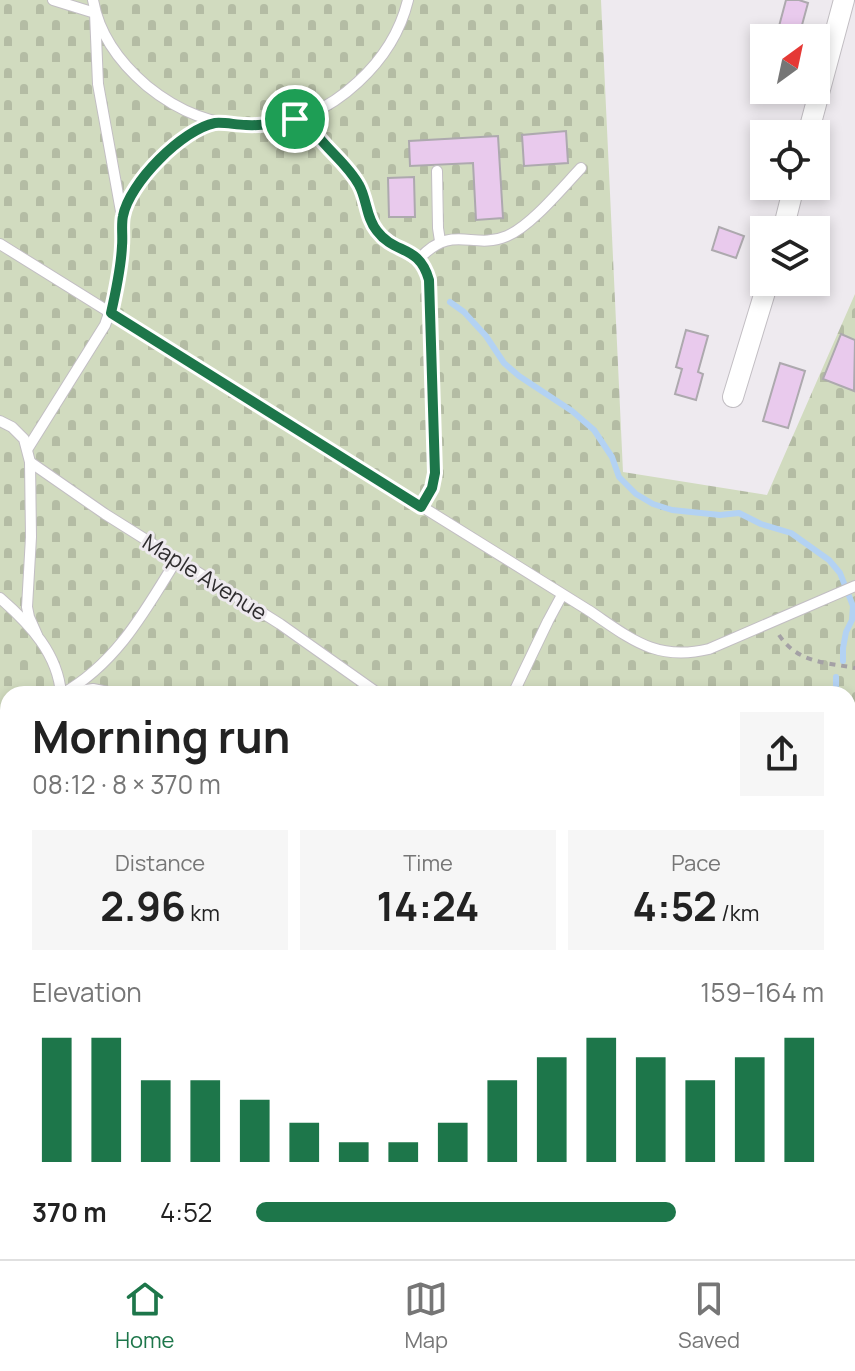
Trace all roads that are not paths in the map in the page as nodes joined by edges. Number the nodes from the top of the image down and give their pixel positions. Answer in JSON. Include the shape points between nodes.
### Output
{"nodes":[{"id":1,"x":53,"y":0,"type":"edge"},
{"id":2,"x":93,"y":0,"type":"edge"},
{"id":3,"x":408,"y":0,"type":"edge"},
{"id":4,"x":844,"y":0,"type":"edge"},
{"id":5,"x":95,"y":13,"type":"junction"},
{"id":6,"x":306,"y":116,"type":"junction"},
{"id":7,"x":812,"y":120,"type":"edge"},
{"id":8,"x":220,"y":123,"type":"junction"},
{"id":9,"x":581,"y":168,"type":"dead end"},
{"id":10,"x":437,"y":171,"type":"dead end"},
{"id":11,"x":122,"y":217,"type":"junction"},
{"id":12,"x":440,"y":241,"type":"junction"},
{"id":13,"x":0,"y":244,"type":"edge"},
{"id":14,"x":419,"y":259,"type":"junction"},
{"id":15,"x":764,"y":296,"type":"edge"},
{"id":16,"x":111,"y":313,"type":"junction"},
{"id":17,"x":733,"y":397,"type":"dead end"},
{"id":18,"x":0,"y":421,"type":"edge"},
{"id":19,"x":28,"y":448,"type":"junction"},
{"id":20,"x":30,"y":462,"type":"junction"},
{"id":21,"x":421,"y":507,"type":"junction"},
{"id":22,"x":177,"y":559,"type":"junction"},
{"id":23,"x":855,"y":586,"type":"edge"},
{"id":24,"x":562,"y":595,"type":"junction"},
{"id":25,"x":0,"y":598,"type":"edge"},
{"id":26,"x":37,"y":635,"type":"junction"},
{"id":27,"x":60,"y":686,"type":"edge"},
{"id":28,"x":75,"y":686,"type":"edge"},
{"id":29,"x":368,"y":686,"type":"edge"},
{"id":30,"x":517,"y":686,"type":"edge"}],
"edges":[{"from":1,"to":5,"type":"lane"},
{"from":2,"to":5,"type":"lane"},
{"from":3,"to":6,"type":"lane","via":[[397,31],[376,64],[342,96]]},
{"from":4,"to":7,"type":"street"},
{"from":5,"to":8,"type":"lane","via":[[109,44],[139,79],[181,109]]},
{"from":5,"to":11,"type":"lane","via":[[98,84]]},
{"from":6,"to":8,"type":"lane","via":[[262,125]]},
{"from":6,"to":14,"type":"lane","via":[[355,179],[378,233]]},
{"from":8,"to":11,"type":"lane","via":[[193,133],[160,160],[133,192]]},
{"from":9,"to":12,"type":"lane","via":[[526,225],[509,235]]},
{"from":10,"to":12,"type":"lane"},
{"from":11,"to":16,"type":"lane"},
{"from":12,"to":14,"type":"lane"},
{"from":13,"to":16,"type":"lane"},
{"from":14,"to":21,"type":"lane","via":[[429,280],[435,473]]},
{"from":15,"to":17,"type":"street"},
{"from":16,"to":19,"type":"lane"},
{"from":16,"to":21,"type":"lane"},
{"from":18,"to":19,"type":"lane","via":[[19,432]]},
{"from":19,"to":20,"type":"lane"},
{"from":20,"to":22,"type":"lane","name":"Maple Avenue"},
{"from":20,"to":26,"type":"lane","via":[[27,607]]},
{"from":21,"to":24,"type":"lane"},
{"from":22,"to":28,"type":"lane","via":[[116,651]]},
{"from":22,"to":29,"type":"lane","name":"Maple Avenue"},
{"from":23,"to":24,"type":"lane","via":[[709,649],[686,653],[638,642]]},
{"from":24,"to":30,"type":"lane"},
{"from":25,"to":26,"type":"lane"},
{"from":26,"to":27,"type":"lane"}]}
